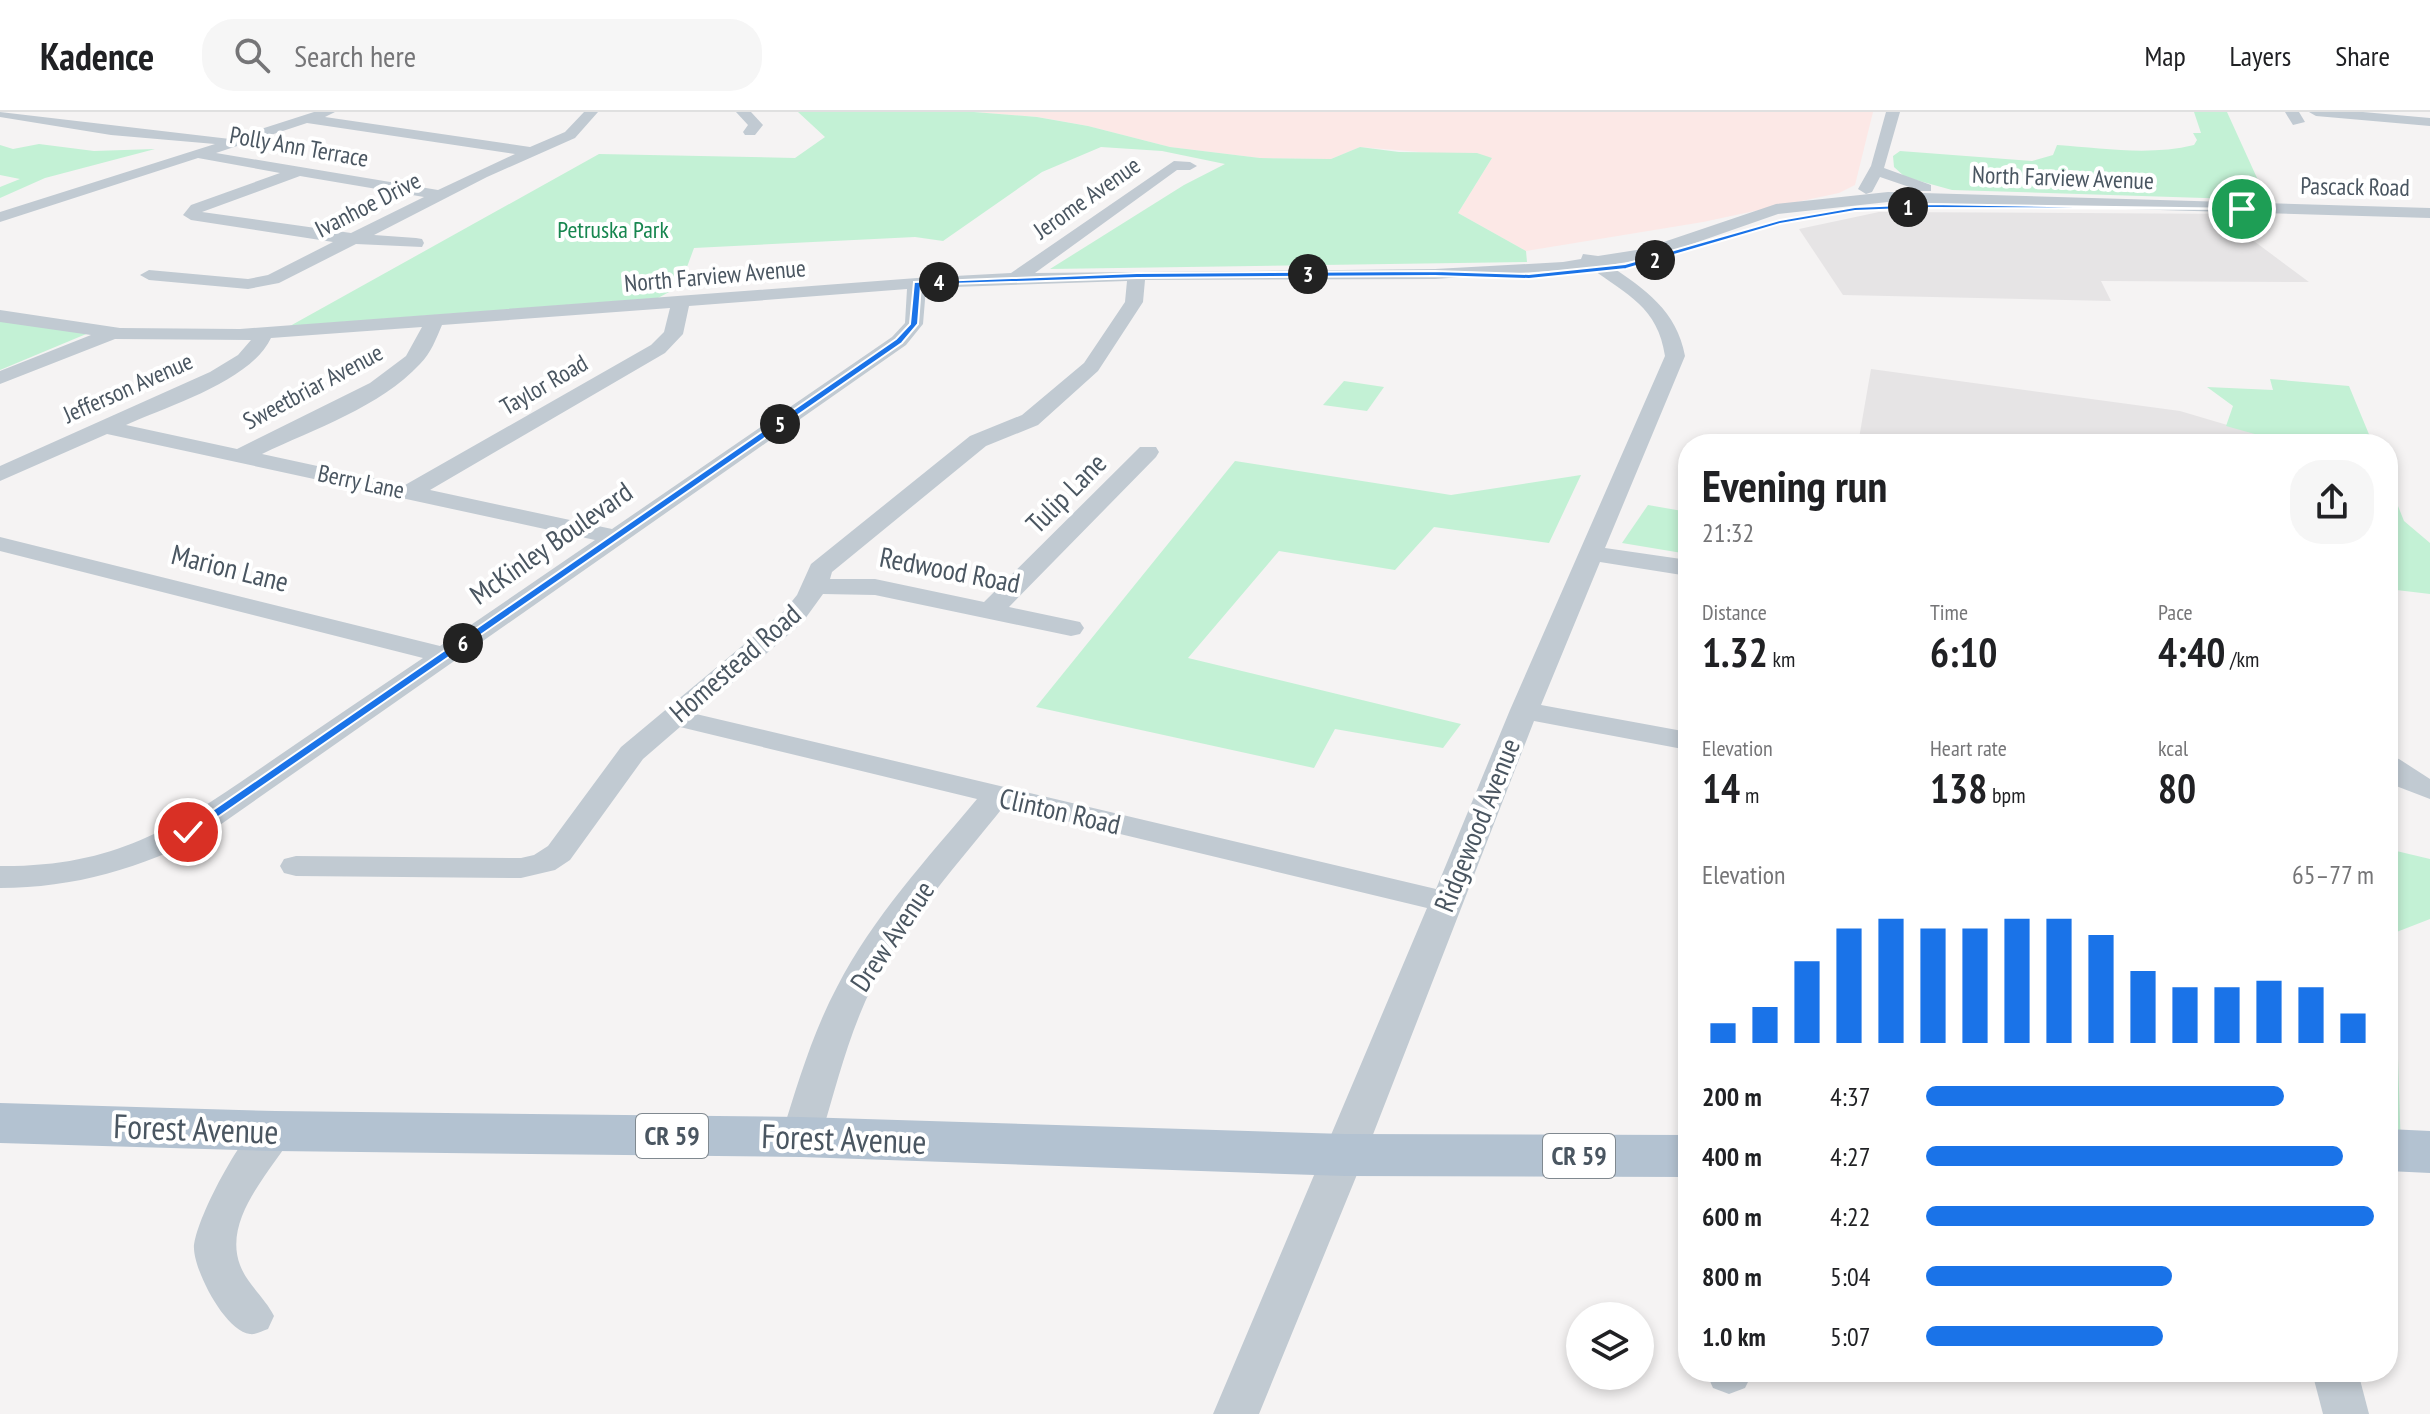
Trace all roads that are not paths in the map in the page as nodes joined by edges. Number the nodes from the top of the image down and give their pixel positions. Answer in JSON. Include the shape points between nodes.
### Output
{"nodes":[{"id":1,"x":591,"y":112,"type":"edge"},
{"id":2,"x":743,"y":112,"type":"edge"},
{"id":3,"x":1893,"y":112,"type":"edge"},
{"id":4,"x":2316,"y":112,"type":"edge"},
{"id":5,"x":0,"y":113,"type":"edge"},
{"id":6,"x":316,"y":114,"type":"edge"},
{"id":7,"x":2430,"y":122,"type":"edge"},
{"id":8,"x":750,"y":132,"type":"dead end"},
{"id":9,"x":236,"y":141,"type":"junction"},
{"id":10,"x":532,"y":152,"type":"junction"},
{"id":11,"x":197,"y":154,"type":"junction"},
{"id":12,"x":1190,"y":166,"type":"dead end"},
{"id":13,"x":299,"y":171,"type":"junction"},
{"id":14,"x":1876,"y":172,"type":"junction"},
{"id":15,"x":440,"y":195,"type":"junction"},
{"id":16,"x":1894,"y":197,"type":"junction"},
{"id":17,"x":1857,"y":199,"type":"junction"},
{"id":18,"x":1999,"y":200,"type":"junction"},
{"id":19,"x":2183,"y":207,"type":"junction"},
{"id":20,"x":2120,"y":208,"type":"junction"},
{"id":21,"x":2430,"y":213,"type":"edge"},
{"id":22,"x":0,"y":217,"type":"edge"},
{"id":23,"x":1735,"y":228,"type":"junction"},
{"id":24,"x":354,"y":239,"type":"junction"},
{"id":25,"x":416,"y":243,"type":"dead end"},
{"id":26,"x":1610,"y":265,"type":"junction"},
{"id":27,"x":149,"y":275,"type":"dead end"},
{"id":28,"x":1137,"y":275,"type":"junction"},
{"id":29,"x":1016,"y":278,"type":"junction"},
{"id":30,"x":917,"y":283,"type":"junction"},
{"id":31,"x":680,"y":303,"type":"junction"},
{"id":32,"x":0,"y":316,"type":"edge"},
{"id":33,"x":434,"y":322,"type":"junction"},
{"id":34,"x":113,"y":333,"type":"junction"},
{"id":35,"x":263,"y":334,"type":"junction"},
{"id":36,"x":0,"y":378,"type":"edge"},
{"id":37,"x":105,"y":427,"type":"junction"},
{"id":38,"x":1148,"y":452,"type":"dead end"},
{"id":39,"x":240,"y":456,"type":"junction"},
{"id":40,"x":0,"y":474,"type":"edge"},
{"id":41,"x":409,"y":492,"type":"junction"},
{"id":42,"x":617,"y":537,"type":"junction"},
{"id":43,"x":0,"y":544,"type":"edge"},
{"id":44,"x":1591,"y":553,"type":"junction"},
{"id":45,"x":1678,"y":566,"type":"edge"},
{"id":46,"x":816,"y":586,"type":"junction"},
{"id":47,"x":992,"y":609,"type":"junction"},
{"id":48,"x":1071,"y":628,"type":"dead end"},
{"id":49,"x":445,"y":655,"type":"junction"},
{"id":50,"x":1524,"y":710,"type":"junction"},
{"id":51,"x":674,"y":717,"type":"junction"},
{"id":52,"x":1678,"y":739,"type":"edge"},
{"id":53,"x":2398,"y":773,"type":"edge"},
{"id":54,"x":2430,"y":790,"type":"edge"},
{"id":55,"x":996,"y":796,"type":"junction"},
{"id":56,"x":296,"y":866,"type":"dead end"},
{"id":57,"x":0,"y":877,"type":"edge"},
{"id":58,"x":1446,"y":902,"type":"junction"},
{"id":59,"x":0,"y":1123,"type":"edge"},
{"id":60,"x":275,"y":1131,"type":"junction"},
{"id":61,"x":801,"y":1137,"type":"junction"},
{"id":62,"x":2398,"y":1150,"type":"edge"},
{"id":63,"x":2430,"y":1152,"type":"edge"},
{"id":64,"x":1345,"y":1155,"type":"junction"},
{"id":65,"x":1678,"y":1156,"type":"edge"},
{"id":66,"x":252,"y":1316,"type":"dead end"},
{"id":67,"x":2338,"y":1382,"type":"edge"},
{"id":68,"x":1236,"y":1414,"type":"edge"},
{"id":69,"x":2346,"y":1414,"type":"edge"}],
"edges":[{"from":1,"to":10,"type":"street","name":"Ivanhoe Drive","via":[[570,135]]},
{"from":2,"to":8,"type":"street","via":[[756,125]]},
{"from":3,"to":14,"type":"street"},
{"from":4,"to":7,"type":"street"},
{"from":5,"to":9,"type":"street","via":[[111,131]]},
{"from":6,"to":9,"type":"street"},
{"from":6,"to":10,"type":"street"},
{"from":9,"to":11,"type":"street"},
{"from":10,"to":15,"type":"street","name":"Ivanhoe Drive"},
{"from":11,"to":13,"type":"street","name":"Polly Ann Terrace"},
{"from":11,"to":22,"type":"street"},
{"from":12,"to":29,"type":"street","name":"Jerome Avenue","via":[[1174,165]]},
{"from":13,"to":15,"type":"street","name":"Polly Ann Terrace"},
{"from":13,"to":24,"type":"street","via":[[197,208],[191,215]]},
{"from":14,"to":16,"type":"street"},
{"from":14,"to":17,"type":"street"},
{"from":14,"to":18,"type":"street","via":[[1923,188]]},
{"from":15,"to":24,"type":"street","name":"Ivanhoe Drive"},
{"from":16,"to":17,"type":"street","name":"North Farview Avenue"},
{"from":16,"to":18,"type":"street","name":"North Farview Avenue"},
{"from":16,"to":20,"type":"street"},
{"from":16,"to":23,"type":"street","via":[[1800,211]]},
{"from":17,"to":23,"type":"street","name":"North Farview Avenue","via":[[1776,209]]},
{"from":18,"to":19,"type":"street","name":"North Farview Avenue"},
{"from":19,"to":20,"type":"street","name":"North Farview Avenue"},
{"from":19,"to":21,"type":"street","name":"Pascack Road"},
{"from":20,"to":23,"type":"street","name":"North Farview Avenue","via":[[1855,209]]},
{"from":23,"to":26,"type":"street","name":"North Farview Avenue"},
{"from":23,"to":26,"type":"street","via":[[1616,242],[1600,251]]},
{"from":24,"to":25,"type":"street"},
{"from":24,"to":27,"type":"street","name":"Ivanhoe Drive","via":[[255,284]]},
{"from":26,"to":28,"type":"street","name":"North Farview Avenue","via":[[1529,277]]},
{"from":26,"to":44,"type":"street","name":"Ridgewood Avenue","via":[[1661,315],[1675,356]]},
{"from":28,"to":29,"type":"street","name":"North Farview Avenue"},
{"from":28,"to":46,"type":"street","name":"Homestead Road","via":[[1134,302],[1091,367],[1030,420],[978,441],[956,458],[820,569]]},
{"from":29,"to":30,"type":"street","name":"North Farview Avenue"},
{"from":30,"to":31,"type":"street","name":"North Farview Avenue"},
{"from":30,"to":42,"type":"street","name":"McKinley Boulevard","via":[[914,324],[899,341]]},
{"from":31,"to":33,"type":"street","name":"North Farview Avenue"},
{"from":31,"to":41,"type":"street","name":"Taylor Road","via":[[673,334],[658,349]]},
{"from":32,"to":34,"type":"street","name":"North Farview Avenue"},
{"from":33,"to":35,"type":"street","name":"North Farview Avenue"},
{"from":33,"to":39,"type":"street","name":"Sweetbriar Avenue","via":[[413,360],[382,384]]},
{"from":34,"to":35,"type":"street","name":"North Farview Avenue"},
{"from":34,"to":36,"type":"street"},
{"from":35,"to":37,"type":"street","name":"Jefferson Avenue","via":[[255,350],[232,368]]},
{"from":37,"to":39,"type":"street","name":"Berry Lane"},
{"from":37,"to":40,"type":"street","name":"Jefferson Avenue"},
{"from":38,"to":47,"type":"street","name":"Tulip Lane"},
{"from":39,"to":41,"type":"street","name":"Berry Lane"},
{"from":41,"to":42,"type":"street","name":"Berry Lane"},
{"from":42,"to":49,"type":"street","name":"McKinley Boulevard"},
{"from":43,"to":49,"type":"street","name":"Marion Lane"},
{"from":44,"to":45,"type":"street"},
{"from":44,"to":50,"type":"street","name":"Ridgewood Avenue"},
{"from":46,"to":47,"type":"street","name":"Redwood Road","via":[[875,587]]},
{"from":46,"to":51,"type":"street","name":"Homestead Road","via":[[804,607]]},
{"from":47,"to":48,"type":"street","name":"Redwood Road"},
{"from":49,"to":57,"type":"street","name":"McKinley Boulevard","via":[[188,832],[89,867]]},
{"from":50,"to":52,"type":"street"},
{"from":50,"to":58,"type":"street","name":"Ridgewood Avenue"},
{"from":51,"to":55,"type":"street","name":"Clinton Road"},
{"from":51,"to":56,"type":"street","name":"Homestead Road","via":[[632,753],[571,839],[544,863],[494,868]]},
{"from":53,"to":54,"type":"street"},
{"from":55,"to":58,"type":"street","name":"Clinton Road"},
{"from":55,"to":61,"type":"street","name":"Drew Avenue","via":[[866,966],[828,1048]]},
{"from":58,"to":64,"type":"street","name":"Ridgewood Avenue"},
{"from":59,"to":60,"type":"main road","name":"Forest Avenue","number":"CR 59"},
{"from":60,"to":61,"type":"main road","name":"Forest Avenue","number":"CR 59"},
{"from":60,"to":66,"type":"street","via":[[228,1202],[215,1239],[217,1263]]},
{"from":61,"to":64,"type":"main road","name":"Forest Avenue","number":"CR 59"},
{"from":62,"to":63,"type":"main road"},
{"from":64,"to":65,"type":"main road","name":"Forest Avenue","number":"CR 59"},
{"from":64,"to":68,"type":"street","name":"Ridgewood Avenue"},
{"from":67,"to":69,"type":"street"}]}
